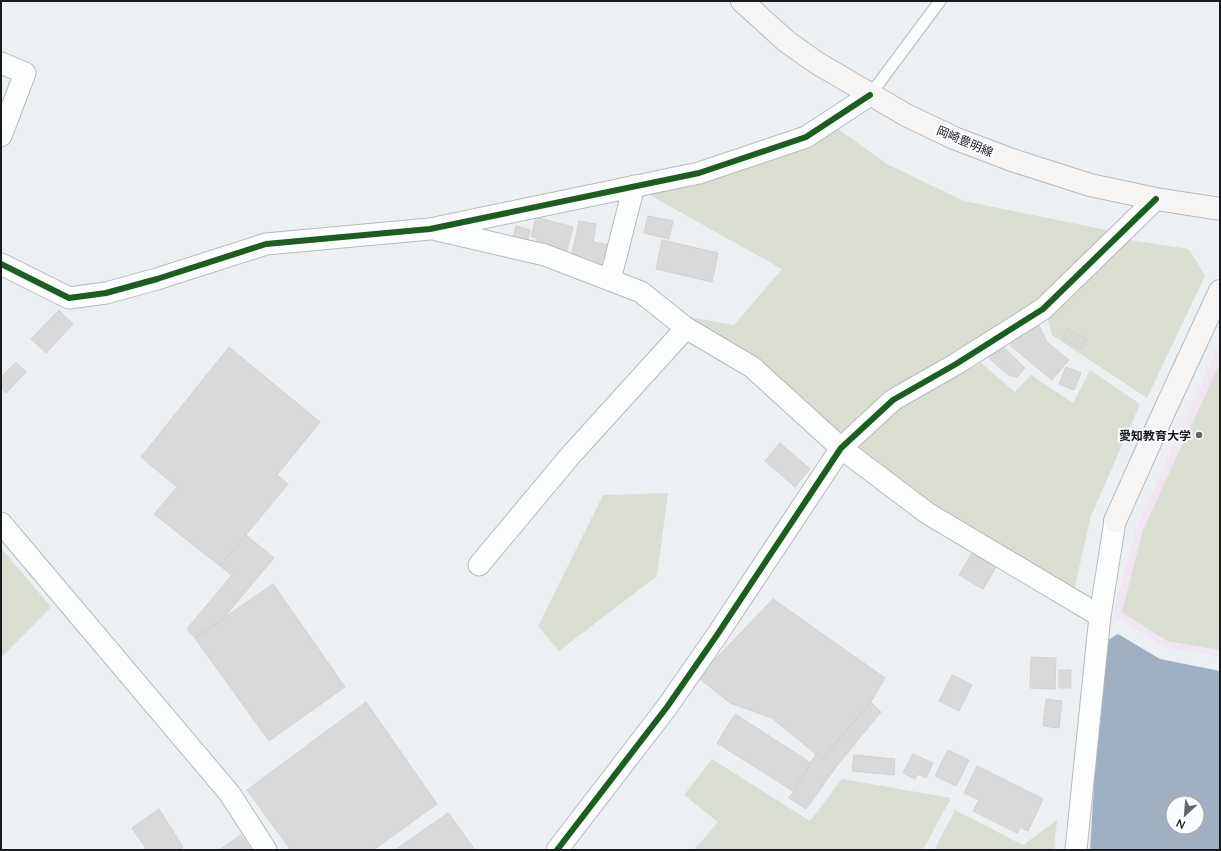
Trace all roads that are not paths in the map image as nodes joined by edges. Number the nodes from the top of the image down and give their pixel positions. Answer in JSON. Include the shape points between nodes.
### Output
{"nodes":[{"id":1,"x":742,"y":1,"type":"edge"},
{"id":2,"x":940,"y":1,"type":"edge"},
{"id":3,"x":1,"y":63,"type":"edge"},
{"id":4,"x":870,"y":95,"type":"junction"},
{"id":5,"x":1,"y":136,"type":"edge"},
{"id":6,"x":634,"y":186,"type":"junction"},
{"id":7,"x":1156,"y":199,"type":"junction"},
{"id":8,"x":1220,"y":209,"type":"edge"},
{"id":9,"x":430,"y":229,"type":"junction"},
{"id":10,"x":1,"y":264,"type":"edge"},
{"id":11,"x":610,"y":280,"type":"junction"},
{"id":12,"x":1220,"y":291,"type":"edge"},
{"id":13,"x":686,"y":328,"type":"junction"},
{"id":14,"x":841,"y":448,"type":"junction"},
{"id":15,"x":1115,"y":521,"type":"joint"},
{"id":16,"x":1,"y":523,"type":"edge"},
{"id":17,"x":479,"y":565,"type":"dead end"},
{"id":18,"x":1100,"y":616,"type":"junction"},
{"id":19,"x":266,"y":850,"type":"edge"},
{"id":20,"x":557,"y":850,"type":"edge"},
{"id":21,"x":1076,"y":850,"type":"edge"}],
"edges":[{"from":1,"to":4,"type":"main road","name":"岡崎豊明線","via":[[798,50]]},
{"from":2,"to":4,"type":"lane"},
{"from":3,"to":5,"type":"street","via":[[25,73]]},
{"from":4,"to":6,"type":"street","via":[[806,137],[698,173]]},
{"from":4,"to":7,"type":"main road","name":"岡崎豊明線","via":[[954,138],[1012,160],[1090,185]]},
{"from":6,"to":9,"type":"street"},
{"from":6,"to":11,"type":"street"},
{"from":7,"to":8,"type":"main road","name":"岡崎豊明線"},
{"from":7,"to":14,"type":"street","via":[[1043,309],[893,400]]},
{"from":9,"to":10,"type":"street","via":[[266,244],[106,293],[69,298]]},
{"from":9,"to":11,"type":"street","via":[[545,255]]},
{"from":11,"to":13,"type":"street","via":[[641,292]]},
{"from":12,"to":15,"type":"main road"},
{"from":13,"to":14,"type":"street","via":[[752,367]]},
{"from":13,"to":17,"type":"street","via":[[570,456]]},
{"from":14,"to":18,"type":"street","via":[[927,512]]},
{"from":14,"to":20,"type":"street","via":[[667,707]]},
{"from":15,"to":18,"type":"street"},
{"from":16,"to":19,"type":"street","via":[[230,794]]},
{"from":18,"to":21,"type":"street"}]}
